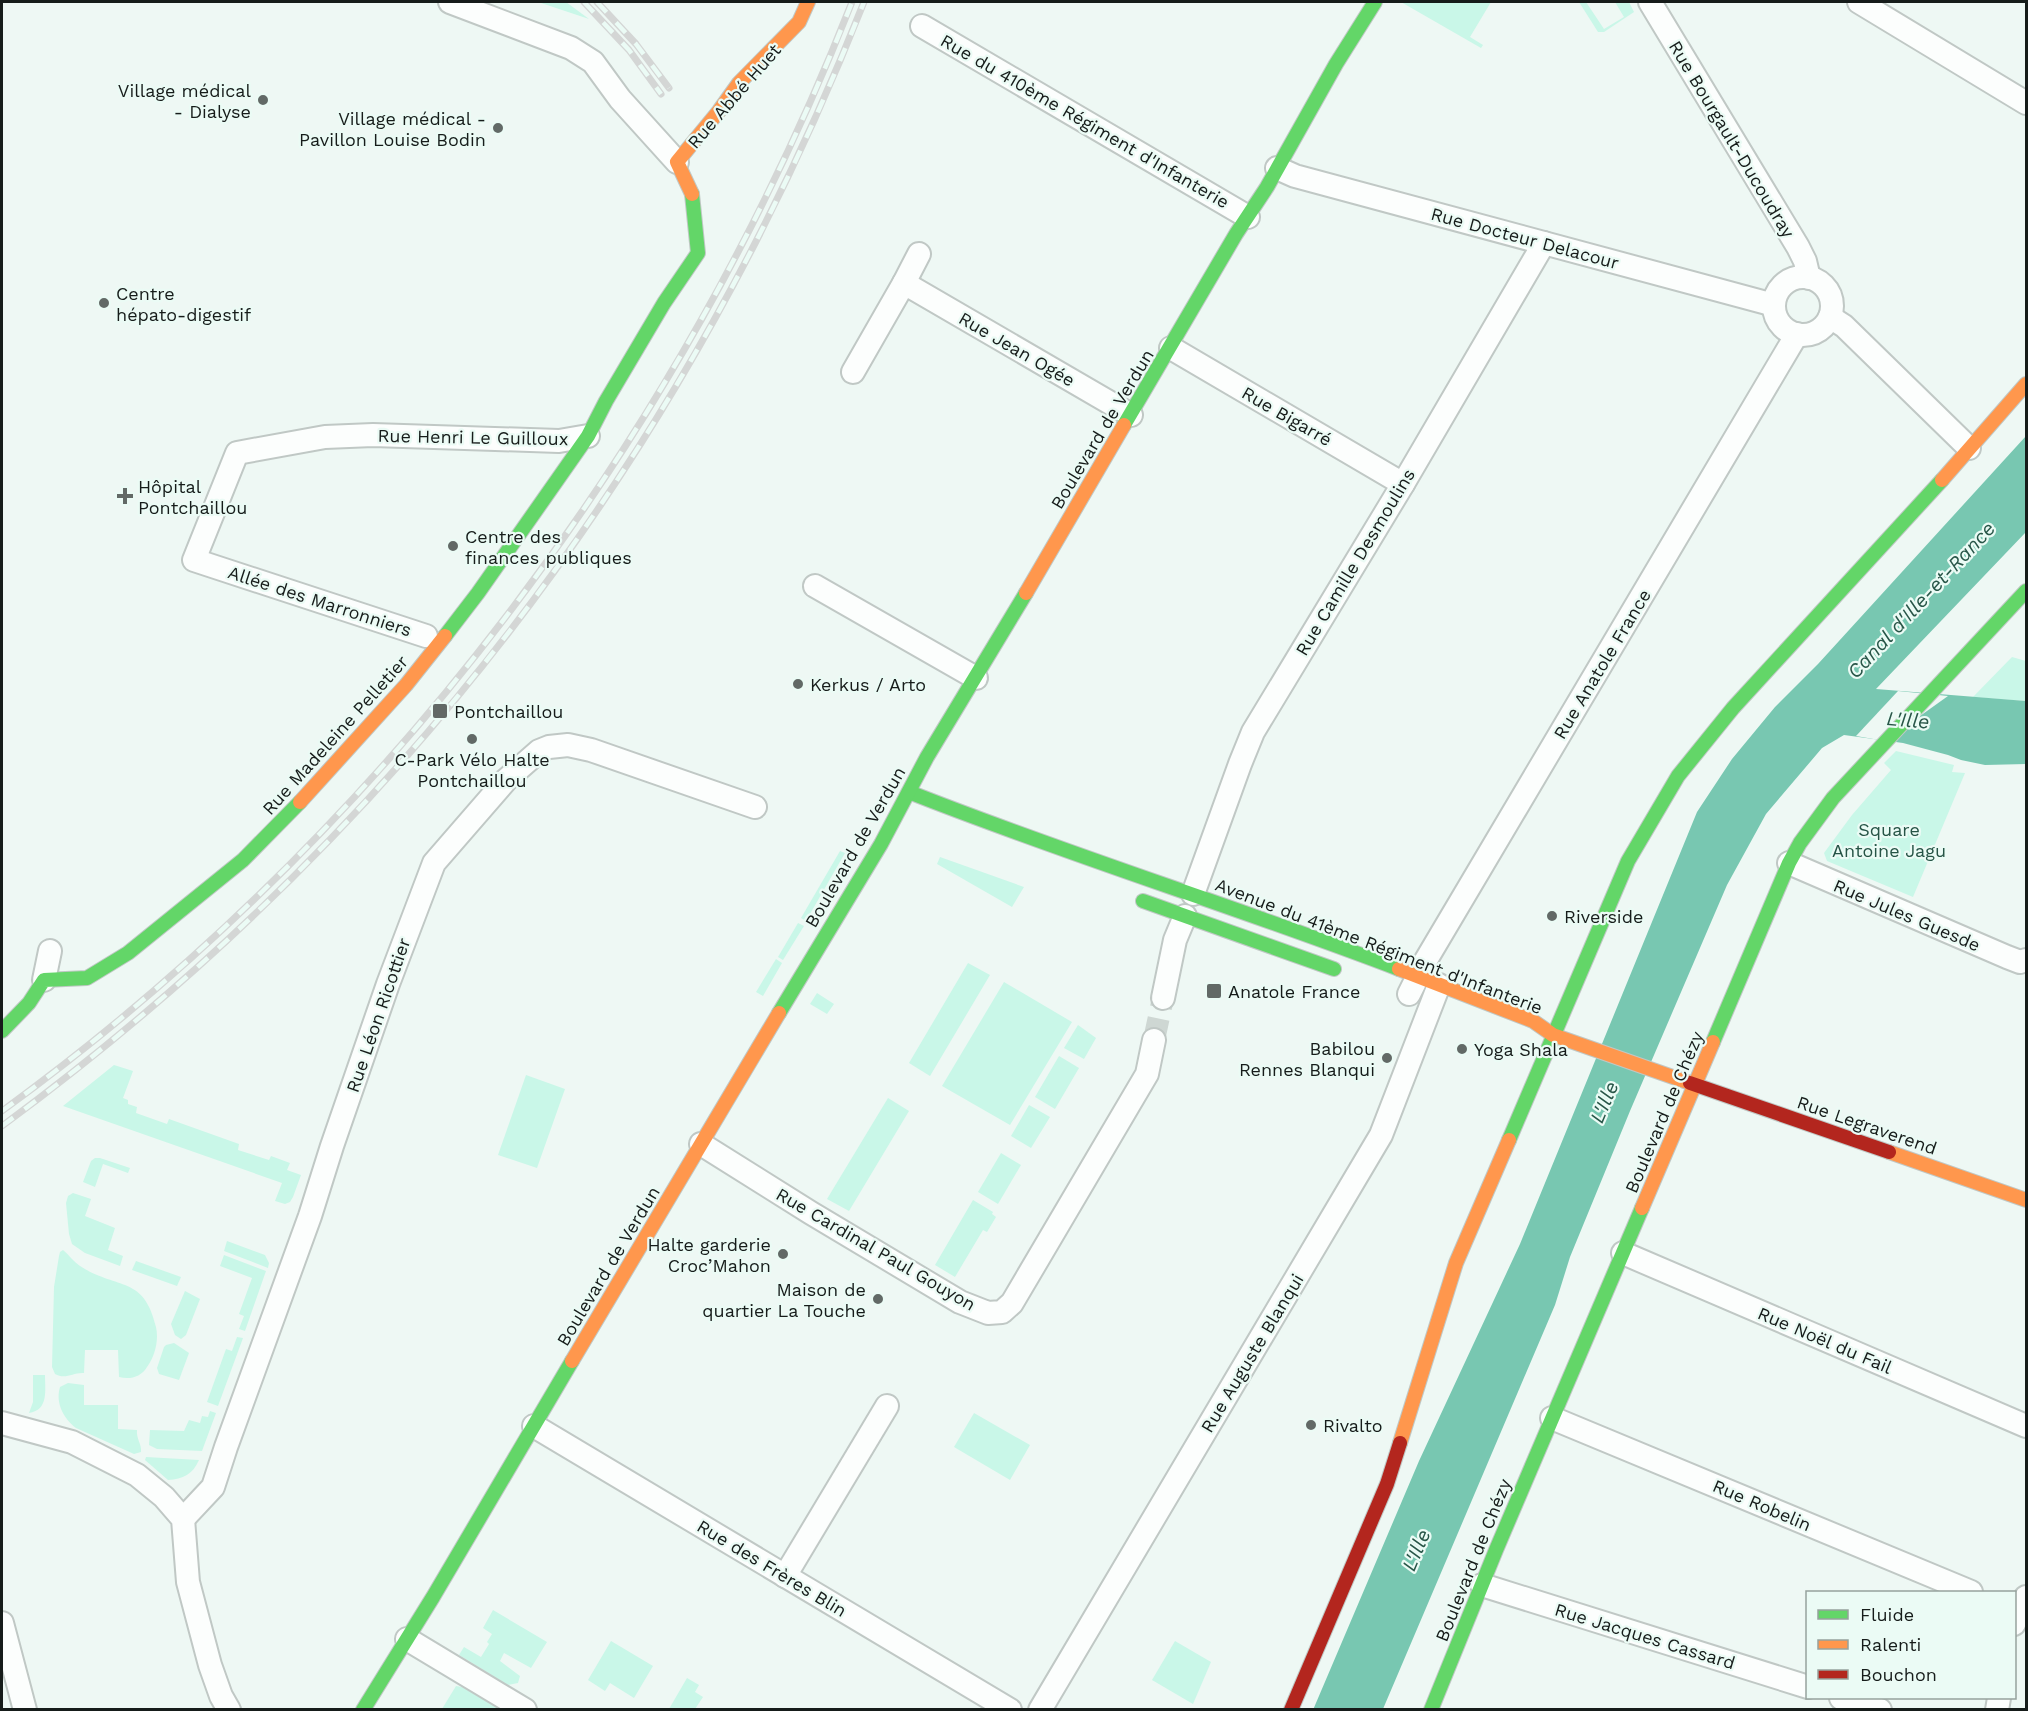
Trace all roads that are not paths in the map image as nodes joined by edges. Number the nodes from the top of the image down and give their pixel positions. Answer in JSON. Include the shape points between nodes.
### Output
{"nodes":[{"id":1,"x":450,"y":2,"type":"edge"},
{"id":2,"x":808,"y":2,"type":"edge"},
{"id":3,"x":1375,"y":2,"type":"edge"},
{"id":4,"x":1650,"y":2,"type":"edge"},
{"id":5,"x":1859,"y":2,"type":"edge"},
{"id":6,"x":922,"y":26,"type":"dead end"},
{"id":7,"x":2026,"y":103,"type":"edge"},
{"id":8,"x":677,"y":162,"type":"junction"},
{"id":9,"x":1277,"y":168,"type":"junction"},
{"id":10,"x":1248,"y":217,"type":"junction"},
{"id":11,"x":1544,"y":243,"type":"junction"},
{"id":12,"x":919,"y":254,"type":"dead end"},
{"id":13,"x":1809,"y":278,"type":"junction"},
{"id":14,"x":904,"y":283,"type":"junction"},
{"id":15,"x":1774,"y":305,"type":"junction"},
{"id":16,"x":1830,"y":317,"type":"junction"},
{"id":17,"x":1797,"y":334,"type":"junction"},
{"id":18,"x":1171,"y":348,"type":"junction"},
{"id":19,"x":853,"y":372,"type":"dead end"},
{"id":20,"x":2026,"y":384,"type":"edge"},
{"id":21,"x":1131,"y":415,"type":"junction"},
{"id":22,"x":588,"y":436,"type":"junction"},
{"id":23,"x":1969,"y":448,"type":"junction"},
{"id":24,"x":1403,"y":484,"type":"junction"},
{"id":25,"x":204,"y":563,"type":"joint"},
{"id":26,"x":815,"y":586,"type":"dead end"},
{"id":27,"x":2026,"y":591,"type":"edge"},
{"id":28,"x":426,"y":636,"type":"dead end"},
{"id":29,"x":975,"y":678,"type":"junction"},
{"id":30,"x":909,"y":792,"type":"junction"},
{"id":31,"x":754,"y":807,"type":"dead end"},
{"id":32,"x":1789,"y":863,"type":"junction"},
{"id":33,"x":1193,"y":894,"type":"junction"},
{"id":34,"x":1135,"y":899,"type":"dead end"},
{"id":35,"x":1185,"y":916,"type":"junction"},
{"id":36,"x":50,"y":951,"type":"dead end"},
{"id":37,"x":2026,"y":960,"type":"edge"},
{"id":38,"x":1349,"y":974,"type":"dead end"},
{"id":39,"x":44,"y":980,"type":"junction"},
{"id":40,"x":1408,"y":987,"type":"junction"},
{"id":41,"x":1437,"y":997,"type":"junction"},
{"id":42,"x":1163,"y":998,"type":"tunnel mouth"},
{"id":43,"x":2,"y":1031,"type":"edge"},
{"id":44,"x":1554,"y":1035,"type":"junction"},
{"id":45,"x":1527,"y":1037,"type":"dead end"},
{"id":46,"x":1154,"y":1040,"type":"tunnel mouth"},
{"id":47,"x":1695,"y":1085,"type":"junction"},
{"id":48,"x":701,"y":1144,"type":"junction"},
{"id":49,"x":2026,"y":1200,"type":"edge"},
{"id":50,"x":1623,"y":1253,"type":"junction"},
{"id":51,"x":886,"y":1406,"type":"dead end"},
{"id":52,"x":1552,"y":1418,"type":"junction"},
{"id":53,"x":2,"y":1423,"type":"edge"},
{"id":54,"x":534,"y":1426,"type":"junction"},
{"id":55,"x":2026,"y":1426,"type":"edge"},
{"id":56,"x":183,"y":1519,"type":"junction"},
{"id":57,"x":785,"y":1576,"type":"junction"},
{"id":58,"x":1482,"y":1585,"type":"junction"},
{"id":59,"x":1966,"y":1591,"type":"edge"},
{"id":60,"x":2,"y":1623,"type":"edge"},
{"id":61,"x":406,"y":1639,"type":"junction"},
{"id":62,"x":1806,"y":1686,"type":"edge"},
{"id":63,"x":1844,"y":1699,"type":"edge"},
{"id":64,"x":25,"y":1710,"type":"edge"},
{"id":65,"x":229,"y":1710,"type":"edge"},
{"id":66,"x":363,"y":1710,"type":"edge"},
{"id":67,"x":525,"y":1710,"type":"edge"},
{"id":68,"x":1010,"y":1710,"type":"edge"},
{"id":69,"x":1040,"y":1710,"type":"edge"},
{"id":70,"x":1291,"y":1710,"type":"edge"},
{"id":71,"x":1431,"y":1710,"type":"edge"},
{"id":72,"x":1880,"y":1710,"type":"edge"}],
"edges":[{"from":1,"to":8,"type":"street","name":"Rue Abbé Huet","via":[[571,48],[593,62],[620,99]]},
{"from":2,"to":8,"type":"main road","name":"Rue Abbé Huet","via":[[800,22],[739,83]]},
{"from":3,"to":9,"type":"main road","name":"Boulevard de Verdun"},
{"from":4,"to":13,"type":"street","name":"Rue Bourgault-Ducoudray","via":[[1798,247]]},
{"from":5,"to":7,"type":"street"},
{"from":6,"to":10,"type":"street","name":"Rue du 410ème Régiment d'Infanterie"},
{"from":8,"to":22,"type":"main road","name":"Rue Henri Le Guilloux","via":[[693,197],[698,253],[664,303]]},
{"from":9,"to":10,"type":"main road","name":"Boulevard de Verdun"},
{"from":9,"to":11,"type":"street","name":"Rue Docteur Delacour"},
{"from":10,"to":18,"type":"main road","name":"Boulevard de Verdun"},
{"from":11,"to":15,"type":"street","name":"Rue Docteur Delacour"},
{"from":11,"to":24,"type":"street","name":"Rue Camille Desmoulins"},
{"from":12,"to":14,"type":"street"},
{"from":13,"to":15,"type":"street","via":[[1799,278],[1782,287]]},
{"from":13,"to":16,"type":"street","name":"Rue Bourgault-Ducoudray","via":[[1829,293]]},
{"from":14,"to":19,"type":"street"},
{"from":14,"to":21,"type":"street","name":"Rue Jean Ogée"},
{"from":15,"to":17,"type":"street","via":[[1780,324]]},
{"from":16,"to":17,"type":"street","via":[[1820,330]]},
{"from":16,"to":23,"type":"street","via":[[1844,326]]},
{"from":17,"to":40,"type":"street","name":"Rue Anatole France"},
{"from":18,"to":21,"type":"main road","name":"Boulevard de Verdun"},
{"from":18,"to":24,"type":"street","name":"Rue Bigarré"},
{"from":20,"to":23,"type":"main road"},
{"from":21,"to":29,"type":"main road","name":"Boulevard de Verdun"},
{"from":22,"to":25,"type":"street","name":"Rue Henri Le Guilloux","via":[[559,441],[325,437],[237,453]]},
{"from":22,"to":39,"type":"main road","name":"Rue Madeleine Pelletier","via":[[478,593],[406,685],[281,823],[243,860],[128,953],[87,978]]},
{"from":23,"to":44,"type":"main road","via":[[1732,708],[1678,777],[1628,861]]},
{"from":24,"to":33,"type":"street","name":"Rue Camille Desmoulins","via":[[1253,732]]},
{"from":25,"to":28,"type":"street","name":"Allée des Marronniers"},
{"from":26,"to":29,"type":"street"},
{"from":27,"to":32,"type":"main road","name":"Boulevard de Chézy","via":[[1833,798]]},
{"from":29,"to":30,"type":"main road","name":"Boulevard de Verdun"},
{"from":30,"to":33,"type":"main road","name":"Avenue du 41ème Régiment d'Infanterie"},
{"from":30,"to":48,"type":"main road","name":"Boulevard de Verdun","via":[[904,813],[881,844]]},
{"from":31,"to":56,"type":"street","name":"Rue Léon Ricottier","via":[[591,750],[568,745],[549,747],[506,780],[442,852],[429,874],[388,984],[213,1487]]},
{"from":32,"to":37,"type":"street","name":"Rue Jules Guesde","via":[[2007,957]]},
{"from":32,"to":47,"type":"main road","name":"Boulevard de Chézy"},
{"from":33,"to":40,"type":"main road","name":"Avenue du 41ème Régiment d'Infanterie"},
{"from":34,"to":35,"type":"main road","name":"Avenue du 41ème Régiment d'Infanterie"},
{"from":35,"to":38,"type":"main road","name":"Avenue du 41ème Régiment d'Infanterie"},
{"from":35,"to":42,"type":"street","via":[[1175,940]]},
{"from":36,"to":39,"type":"street"},
{"from":39,"to":43,"type":"main road","via":[[29,1003]]},
{"from":40,"to":41,"type":"main road","name":"Avenue du 41ème Régiment d'Infanterie"},
{"from":40,"to":41,"type":"main road","name":"Avenue du 41ème Régiment d'Infanterie"},
{"from":41,"to":44,"type":"main road","name":"Avenue du 41ème Régiment d'Infanterie","via":[[1533,1021]]},
{"from":41,"to":69,"type":"street","name":"Rue Auguste Blanqui","via":[[1381,1135]]},
{"from":44,"to":45,"type":"main road","name":"Avenue du 41ème Régiment d'Infanterie"},
{"from":44,"to":47,"type":"main road","name":"Rue Legraverend"},
{"from":44,"to":70,"type":"main road","via":[[1456,1263],[1387,1484]]},
{"from":46,"to":48,"type":"street","name":"Rue Cardinal Paul Gouyon","via":[[1147,1074],[1012,1303],[1002,1312],[988,1313],[960,1302]]},
{"from":47,"to":49,"type":"main road","name":"Rue Legraverend"},
{"from":47,"to":50,"type":"main road","name":"Boulevard de Chézy"},
{"from":48,"to":54,"type":"main road","name":"Boulevard de Verdun"},
{"from":50,"to":52,"type":"main road","name":"Boulevard de Chézy"},
{"from":50,"to":55,"type":"street","name":"Rue Noël du Fail"},
{"from":51,"to":57,"type":"street"},
{"from":52,"to":58,"type":"main road","name":"Boulevard de Chézy"},
{"from":52,"to":59,"type":"street","name":"Rue Robelin"},
{"from":53,"to":56,"type":"street","via":[[72,1442],[137,1475]]},
{"from":54,"to":57,"type":"street","name":"Rue des Frères Blin"},
{"from":54,"to":61,"type":"main road","name":"Boulevard de Verdun"},
{"from":56,"to":65,"type":"street","via":[[188,1582],[210,1665]]},
{"from":57,"to":68,"type":"street","name":"Rue des Frères Blin"},
{"from":58,"to":62,"type":"street","name":"Rue Jacques Cassard"},
{"from":58,"to":71,"type":"main road","name":"Boulevard de Chézy"},
{"from":60,"to":64,"type":"street"},
{"from":61,"to":66,"type":"main road","name":"Boulevard de Verdun"},
{"from":61,"to":67,"type":"street"},
{"from":63,"to":72,"type":"street"}]}
